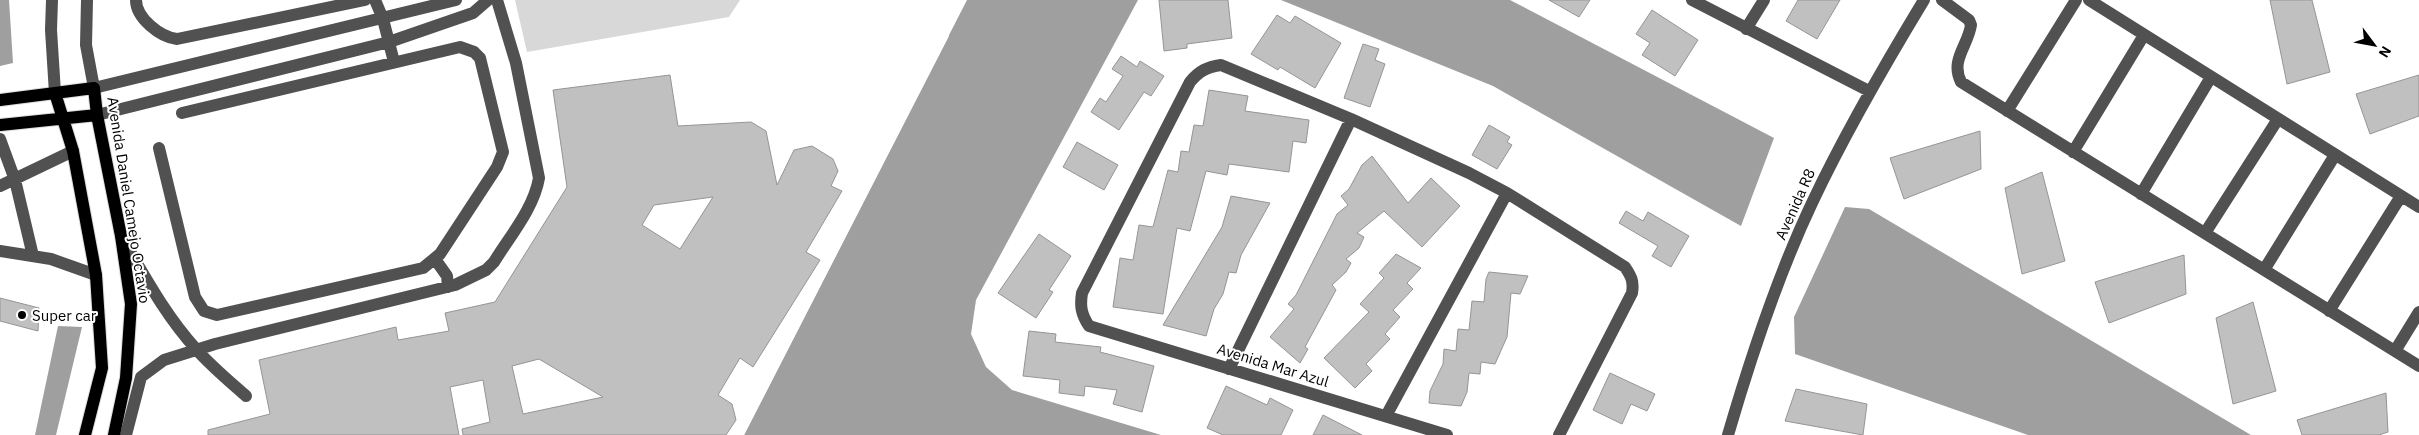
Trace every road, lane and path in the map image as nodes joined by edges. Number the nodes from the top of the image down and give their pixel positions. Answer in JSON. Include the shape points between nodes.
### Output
{"nodes":[{"id":1,"x":52,"y":0,"type":"edge"},
{"id":2,"x":86,"y":0,"type":"edge"},
{"id":3,"x":136,"y":0,"type":"edge"},
{"id":4,"x":365,"y":0,"type":"edge"},
{"id":5,"x":375,"y":0,"type":"edge"},
{"id":6,"x":456,"y":0,"type":"edge"},
{"id":7,"x":488,"y":0,"type":"edge"},
{"id":8,"x":497,"y":0,"type":"edge"},
{"id":9,"x":1692,"y":0,"type":"edge"},
{"id":10,"x":1764,"y":0,"type":"edge"},
{"id":11,"x":1924,"y":0,"type":"edge"},
{"id":12,"x":1942,"y":0,"type":"edge"},
{"id":13,"x":2076,"y":0,"type":"edge"},
{"id":14,"x":2089,"y":0,"type":"edge"},
{"id":15,"x":383,"y":19,"type":"junction"},
{"id":16,"x":1746,"y":29,"type":"junction"},
{"id":17,"x":2144,"y":35,"type":"junction"},
{"id":18,"x":389,"y":42,"type":"junction"},
{"id":19,"x":394,"y":62,"type":"junction"},
{"id":20,"x":2211,"y":77,"type":"junction"},
{"id":21,"x":94,"y":88,"type":"junction"},
{"id":22,"x":1869,"y":91,"type":"junction"},
{"id":23,"x":55,"y":93,"type":"junction"},
{"id":24,"x":0,"y":100,"type":"edge"},
{"id":25,"x":2007,"y":111,"type":"junction"},
{"id":26,"x":182,"y":113,"type":"dead end"},
{"id":27,"x":97,"y":115,"type":"junction"},
{"id":28,"x":63,"y":118,"type":"junction"},
{"id":29,"x":1351,"y":119,"type":"junction"},
{"id":30,"x":2278,"y":119,"type":"junction"},
{"id":31,"x":0,"y":125,"type":"edge"},
{"id":32,"x":0,"y":139,"type":"edge"},
{"id":33,"x":159,"y":148,"type":"dead end"},
{"id":34,"x":73,"y":150,"type":"junction"},
{"id":35,"x":2074,"y":152,"type":"junction"},
{"id":36,"x":2335,"y":154,"type":"junction"},
{"id":37,"x":15,"y":180,"type":"junction"},
{"id":38,"x":0,"y":186,"type":"edge"},
{"id":39,"x":1507,"y":193,"type":"junction"},
{"id":40,"x":2141,"y":194,"type":"junction"},
{"id":41,"x":2401,"y":196,"type":"junction"},
{"id":42,"x":2419,"y":207,"type":"edge"},
{"id":43,"x":2205,"y":233,"type":"junction"},
{"id":44,"x":121,"y":236,"type":"junction"},
{"id":45,"x":0,"y":251,"type":"edge"},
{"id":46,"x":33,"y":256,"type":"junction"},
{"id":47,"x":435,"y":259,"type":"junction"},
{"id":48,"x":2264,"y":270,"type":"junction"},
{"id":49,"x":96,"y":275,"type":"junction"},
{"id":50,"x":448,"y":287,"type":"junction"},
{"id":51,"x":2329,"y":311,"type":"junction"},
{"id":52,"x":2419,"y":312,"type":"edge"},
{"id":53,"x":196,"y":349,"type":"junction"},
{"id":54,"x":2395,"y":351,"type":"junction"},
{"id":55,"x":2419,"y":366,"type":"edge"},
{"id":56,"x":1229,"y":369,"type":"junction"},
{"id":57,"x":246,"y":396,"type":"dead end"},
{"id":58,"x":1386,"y":416,"type":"junction"},
{"id":59,"x":85,"y":435,"type":"edge"},
{"id":60,"x":114,"y":435,"type":"edge"},
{"id":61,"x":126,"y":435,"type":"edge"},
{"id":62,"x":1447,"y":435,"type":"edge"},
{"id":63,"x":1559,"y":435,"type":"edge"},
{"id":64,"x":1728,"y":435,"type":"edge"}],
"edges":[{"from":1,"to":23,"type":"street"},
{"from":2,"to":21,"type":"street","name":"Avenida Daniel Camejo Octavio","via":[[86,45]]},
{"from":3,"to":4,"type":"street","via":[[146,21],[168,37],[177,39]]},
{"from":5,"to":15,"type":"street"},
{"from":6,"to":15,"type":"street"},
{"from":7,"to":18,"type":"street","via":[[473,13]]},
{"from":8,"to":50,"type":"street","via":[[516,62],[539,178],[537,190],[494,262],[476,276]]},
{"from":9,"to":16,"type":"street"},
{"from":10,"to":16,"type":"street"},
{"from":11,"to":22,"type":"street","name":"Avenida R8"},
{"from":12,"to":25,"type":"street","via":[[1971,25],[1956,61],[1961,82]]},
{"from":13,"to":25,"type":"street"},
{"from":14,"to":17,"type":"street"},
{"from":15,"to":18,"type":"street"},
{"from":15,"to":21,"type":"street"},
{"from":16,"to":22,"type":"street"},
{"from":17,"to":20,"type":"street"},
{"from":17,"to":35,"type":"street"},
{"from":18,"to":19,"type":"street"},
{"from":18,"to":27,"type":"street"},
{"from":19,"to":26,"type":"street"},
{"from":19,"to":47,"type":"street","via":[[454,47],[474,52],[480,58],[503,152],[500,163]]},
{"from":20,"to":30,"type":"street"},
{"from":20,"to":40,"type":"street"},
{"from":21,"to":23,"type":"main road"},
{"from":21,"to":27,"type":"main road","name":"Avenida Daniel Camejo Octavio"},
{"from":22,"to":64,"type":"street","name":"Avenida R8","via":[[1804,222],[1747,370]]},
{"from":23,"to":24,"type":"main road"},
{"from":23,"to":28,"type":"main road"},
{"from":25,"to":35,"type":"street"},
{"from":27,"to":28,"type":"main road"},
{"from":27,"to":44,"type":"main road","name":"Avenida Daniel Camejo Octavio"},
{"from":28,"to":31,"type":"main road"},
{"from":28,"to":34,"type":"main road"},
{"from":29,"to":39,"type":"street"},
{"from":29,"to":56,"type":"street"},
{"from":29,"to":56,"type":"street","name":"Avenida Mar Azul","via":[[1221,65],[1208,66],[1190,82],[1082,292],[1082,316],[1089,326]]},
{"from":30,"to":36,"type":"street"},
{"from":30,"to":43,"type":"street"},
{"from":32,"to":37,"type":"street"},
{"from":33,"to":47,"type":"street","via":[[195,297],[200,307],[210,314],[224,314],[423,268]]},
{"from":34,"to":37,"type":"street"},
{"from":34,"to":49,"type":"main road"},
{"from":35,"to":40,"type":"street"},
{"from":36,"to":41,"type":"street"},
{"from":36,"to":48,"type":"street"},
{"from":37,"to":38,"type":"street"},
{"from":37,"to":46,"type":"street"},
{"from":39,"to":58,"type":"street"},
{"from":39,"to":63,"type":"street","via":[[1625,267],[1634,284]]},
{"from":40,"to":43,"type":"street"},
{"from":41,"to":42,"type":"street"},
{"from":41,"to":51,"type":"street"},
{"from":43,"to":48,"type":"street"},
{"from":44,"to":53,"type":"street","via":[[153,292]]},
{"from":44,"to":60,"type":"main road","name":"Avenida Daniel Camejo Octavio","via":[[131,304],[126,378]]},
{"from":45,"to":46,"type":"street"},
{"from":46,"to":49,"type":"street"},
{"from":47,"to":50,"type":"street","via":[[447,276]]},
{"from":48,"to":51,"type":"street"},
{"from":49,"to":59,"type":"main road","via":[[102,368]]},
{"from":50,"to":53,"type":"street"},
{"from":51,"to":54,"type":"street"},
{"from":52,"to":54,"type":"street"},
{"from":53,"to":57,"type":"street"},
{"from":53,"to":61,"type":"street","via":[[164,360],[141,377]]},
{"from":54,"to":55,"type":"street"},
{"from":56,"to":58,"type":"street","name":"Avenida Mar Azul"},
{"from":58,"to":62,"type":"street","name":"Avenida Mar Azul"}]}
